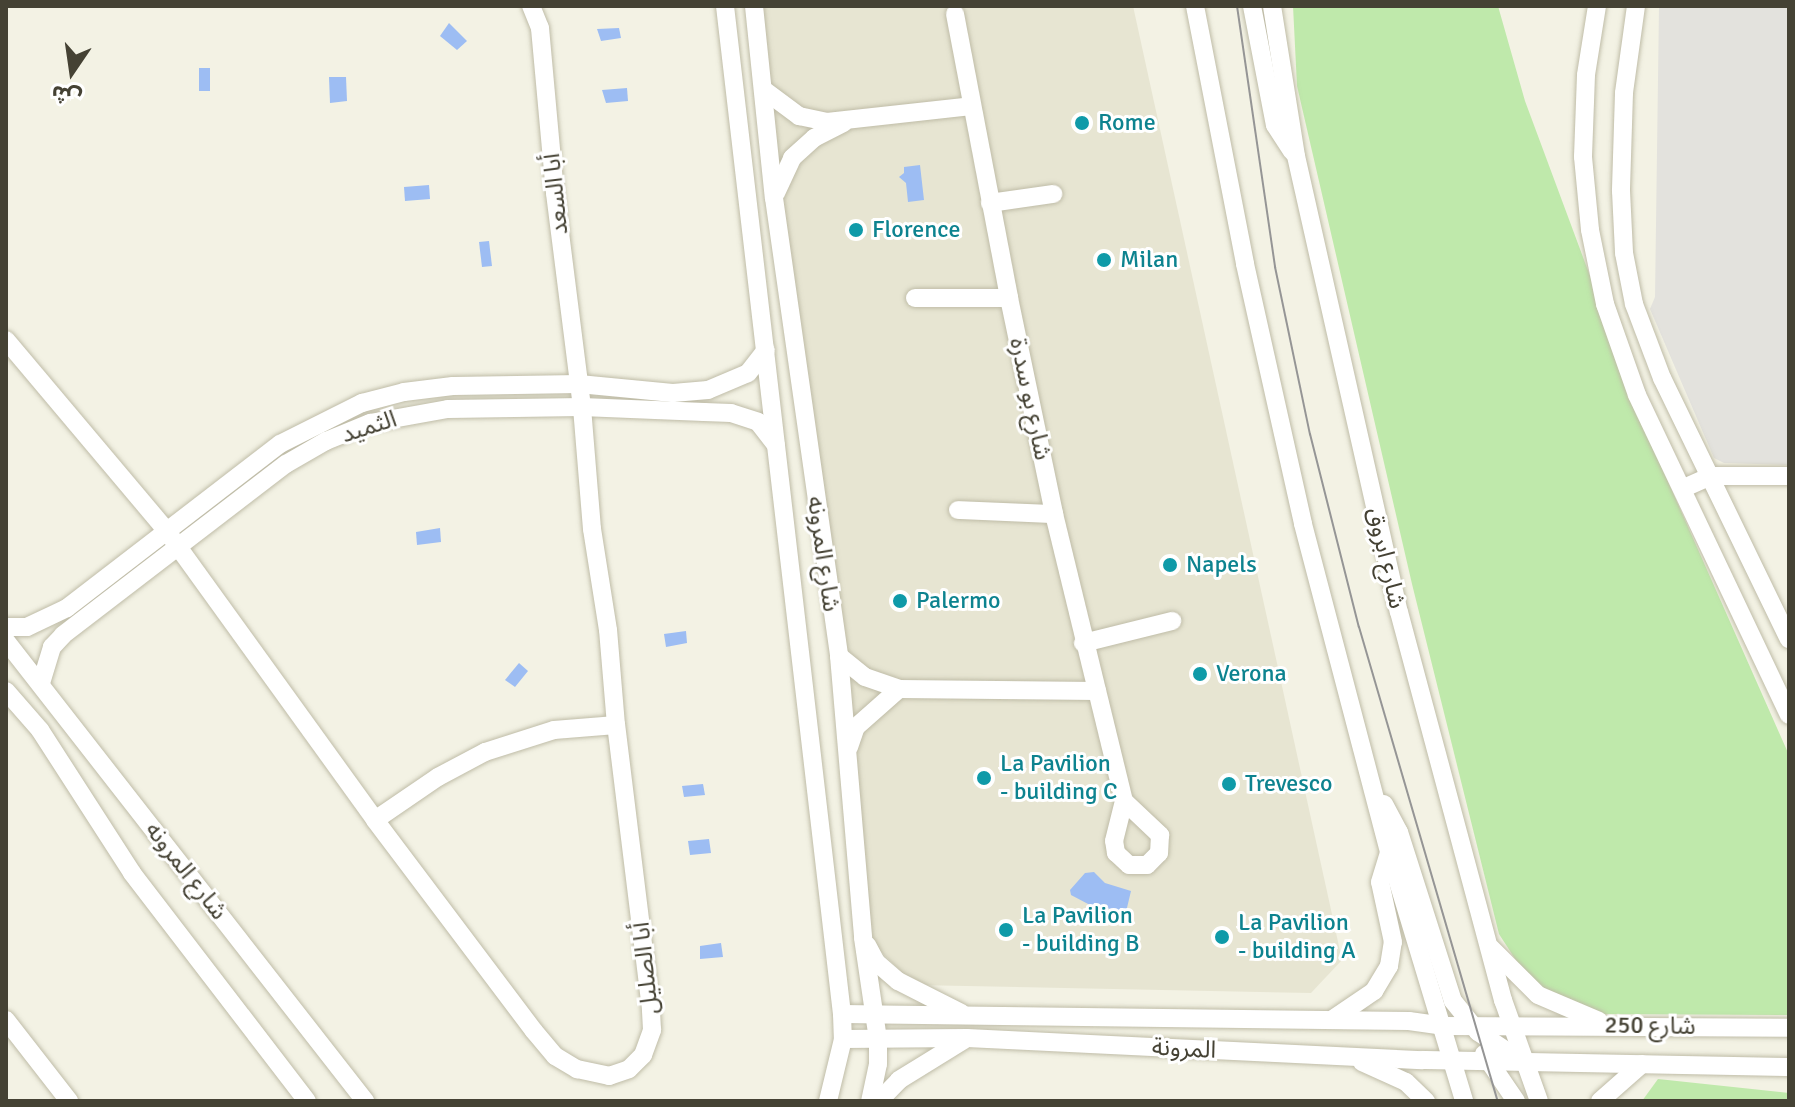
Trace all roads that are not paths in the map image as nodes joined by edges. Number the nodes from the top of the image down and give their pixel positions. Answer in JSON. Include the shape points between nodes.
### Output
{"nodes":[{"id":1,"x":531,"y":6,"type":"edge"},
{"id":2,"x":725,"y":6,"type":"edge"},
{"id":3,"x":754,"y":6,"type":"edge"},
{"id":4,"x":1195,"y":6,"type":"edge"},
{"id":5,"x":1252,"y":6,"type":"edge"},
{"id":6,"x":1272,"y":6,"type":"edge"},
{"id":7,"x":1597,"y":6,"type":"edge"},
{"id":8,"x":1636,"y":6,"type":"edge"},
{"id":9,"x":954,"y":9,"type":"edge"},
{"id":10,"x":764,"y":90,"type":"junction"},
{"id":11,"x":971,"y":106,"type":"junction"},
{"id":12,"x":843,"y":123,"type":"junction"},
{"id":13,"x":1296,"y":156,"type":"junction"},
{"id":14,"x":1053,"y":194,"type":"dead end"},
{"id":15,"x":774,"y":198,"type":"junction"},
{"id":16,"x":990,"y":203,"type":"junction"},
{"id":17,"x":915,"y":298,"type":"dead end"},
{"id":18,"x":1009,"y":298,"type":"junction"},
{"id":19,"x":6,"y":340,"type":"edge"},
{"id":20,"x":766,"y":350,"type":"junction"},
{"id":21,"x":579,"y":384,"type":"junction"},
{"id":22,"x":582,"y":407,"type":"junction"},
{"id":23,"x":778,"y":448,"type":"junction"},
{"id":24,"x":1711,"y":476,"type":"junction"},
{"id":25,"x":1789,"y":476,"type":"edge"},
{"id":26,"x":1684,"y":488,"type":"junction"},
{"id":27,"x":958,"y":510,"type":"dead end"},
{"id":28,"x":1054,"y":514,"type":"junction"},
{"id":29,"x":166,"y":530,"type":"junction"},
{"id":30,"x":178,"y":547,"type":"junction"},
{"id":31,"x":1172,"y":621,"type":"dead end"},
{"id":32,"x":6,"y":627,"type":"edge"},
{"id":33,"x":1789,"y":639,"type":"edge"},
{"id":34,"x":6,"y":641,"type":"edge"},
{"id":35,"x":1083,"y":643,"type":"junction"},
{"id":36,"x":839,"y":656,"type":"junction"},
{"id":37,"x":41,"y":683,"type":"junction"},
{"id":38,"x":899,"y":689,"type":"junction"},
{"id":39,"x":6,"y":691,"type":"edge"},
{"id":40,"x":1097,"y":691,"type":"junction"},
{"id":41,"x":1789,"y":715,"type":"edge"},
{"id":42,"x":616,"y":725,"type":"junction"},
{"id":43,"x":848,"y":749,"type":"junction"},
{"id":44,"x":1370,"y":781,"type":"junction"},
{"id":45,"x":1124,"y":801,"type":"dead end"},
{"id":46,"x":375,"y":820,"type":"junction"},
{"id":47,"x":1389,"y":852,"type":"junction"},
{"id":48,"x":863,"y":938,"type":"junction"},
{"id":49,"x":1491,"y":948,"type":"junction"},
{"id":50,"x":842,"y":1014,"type":"junction"},
{"id":51,"x":876,"y":1015,"type":"junction"},
{"id":52,"x":967,"y":1016,"type":"junction"},
{"id":53,"x":6,"y":1020,"type":"edge"},
{"id":54,"x":1332,"y":1020,"type":"junction"},
{"id":55,"x":1470,"y":1024,"type":"junction"},
{"id":56,"x":1511,"y":1024,"type":"junction"},
{"id":57,"x":1443,"y":1026,"type":"junction"},
{"id":58,"x":1617,"y":1026,"type":"junction"},
{"id":59,"x":1789,"y":1028,"type":"edge"},
{"id":60,"x":967,"y":1038,"type":"junction"},
{"id":61,"x":843,"y":1039,"type":"junction"},
{"id":62,"x":878,"y":1039,"type":"junction"},
{"id":63,"x":1352,"y":1058,"type":"junction"},
{"id":64,"x":1491,"y":1060,"type":"junction"},
{"id":65,"x":1453,"y":1061,"type":"junction"},
{"id":66,"x":1525,"y":1062,"type":"junction"},
{"id":67,"x":1642,"y":1064,"type":"junction"},
{"id":68,"x":1789,"y":1067,"type":"edge"},
{"id":69,"x":69,"y":1101,"type":"edge"},
{"id":70,"x":307,"y":1101,"type":"edge"},
{"id":71,"x":365,"y":1101,"type":"edge"},
{"id":72,"x":828,"y":1101,"type":"edge"},
{"id":73,"x":870,"y":1101,"type":"edge"},
{"id":74,"x":879,"y":1101,"type":"edge"},
{"id":75,"x":1426,"y":1101,"type":"edge"},
{"id":76,"x":1464,"y":1101,"type":"edge"},
{"id":77,"x":1516,"y":1101,"type":"edge"},
{"id":78,"x":1539,"y":1101,"type":"edge"},
{"id":79,"x":1600,"y":1101,"type":"edge"}],
"edges":[{"from":1,"to":21,"type":"street","name":"أبا السعد","via":[[540,28]]},
{"from":2,"to":20,"type":"street","name":"شارع المرونه"},
{"from":3,"to":10,"type":"street","name":"شارع المرونه"},
{"from":4,"to":44,"type":"street","via":[[1303,524]]},
{"from":5,"to":13,"type":"street","via":[[1275,125]]},
{"from":6,"to":13,"type":"street","name":"شارع ابروق"},
{"from":7,"to":26,"type":"street","via":[[1586,75],[1583,157],[1592,243],[1625,367]]},
{"from":8,"to":24,"type":"street","via":[[1622,123],[1626,266],[1651,354]]},
{"from":9,"to":11,"type":"street","name":"شارع بو سدرة"},
{"from":10,"to":12,"type":"street","via":[[799,116]]},
{"from":10,"to":15,"type":"street","name":"شارع المرونه"},
{"from":11,"to":12,"type":"street"},
{"from":11,"to":16,"type":"street","name":"شارع بو سدرة"},
{"from":12,"to":15,"type":"street","via":[[814,138],[792,158]]},
{"from":13,"to":49,"type":"street","name":"شارع ابروق","via":[[1402,627]]},
{"from":14,"to":16,"type":"street"},
{"from":15,"to":36,"type":"street","name":"شارع المرونه"},
{"from":16,"to":18,"type":"street","name":"شارع بو سدرة"},
{"from":17,"to":18,"type":"street"},
{"from":18,"to":28,"type":"street","name":"شارع بو سدرة"},
{"from":19,"to":29,"type":"street"},
{"from":20,"to":21,"type":"street","name":"الثميد","via":[[748,373],[708,390],[673,393]]},
{"from":20,"to":23,"type":"street","name":"شارع المرونه"},
{"from":21,"to":22,"type":"street","name":"أبا الصليل"},
{"from":21,"to":29,"type":"street","name":"الثميد","via":[[428,388],[362,403],[280,444]]},
{"from":22,"to":23,"type":"street","name":"الثميد","via":[[731,413],[758,422]]},
{"from":22,"to":30,"type":"street","name":"الثميد","via":[[448,409],[370,423],[286,464]]},
{"from":22,"to":42,"type":"street","name":"أبا الصليل"},
{"from":23,"to":50,"type":"street","name":"شارع المرونه"},
{"from":24,"to":25,"type":"street"},
{"from":24,"to":26,"type":"street"},
{"from":24,"to":33,"type":"street"},
{"from":26,"to":41,"type":"street"},
{"from":27,"to":28,"type":"street"},
{"from":28,"to":35,"type":"street","name":"شارع بو سدرة"},
{"from":29,"to":30,"type":"street","name":"أبا الصليل"},
{"from":29,"to":32,"type":"street","name":"الثميد","via":[[67,608],[27,627]]},
{"from":30,"to":37,"type":"street","name":"الثميد","via":[[63,635],[48,656]]},
{"from":30,"to":46,"type":"street","name":"أبا الصليل"},
{"from":31,"to":35,"type":"street"},
{"from":34,"to":37,"type":"street","name":"شارع المرونه"},
{"from":35,"to":40,"type":"street","name":"شارع بو سدرة"},
{"from":36,"to":38,"type":"street","via":[[865,677]]},
{"from":36,"to":43,"type":"street","name":"شارع المرونه"},
{"from":37,"to":71,"type":"street","name":"شارع المرونه"},
{"from":38,"to":40,"type":"street"},
{"from":38,"to":43,"type":"street","via":[[856,727]]},
{"from":39,"to":70,"type":"street","name":"شارع المرونه","via":[[40,730],[132,873]]},
{"from":40,"to":45,"type":"street","name":"شارع بو سدرة"},
{"from":42,"to":46,"type":"street","via":[[554,730],[485,752]]},
{"from":42,"to":46,"type":"street","name":"أبا الصليل","via":[[652,1030],[643,1055],[629,1069],[609,1076],[577,1069],[555,1056]]},
{"from":43,"to":48,"type":"street","name":"شارع المرونه"},
{"from":44,"to":47,"type":"street"},
{"from":44,"to":55,"type":"street","via":[[1399,832],[1445,984]]},
{"from":47,"to":54,"type":"street","via":[[1380,882],[1393,942],[1389,966],[1374,991]]},
{"from":47,"to":57,"type":"street"},
{"from":48,"to":51,"type":"street","name":"شارع المرونه"},
{"from":48,"to":52,"type":"street","via":[[876,962],[898,981]]},
{"from":49,"to":56,"type":"street","name":"شارع ابروق"},
{"from":49,"to":58,"type":"street","via":[[1538,995]]},
{"from":50,"to":51,"type":"street","name":"المرونة"},
{"from":50,"to":61,"type":"street","name":"شارع المرونه"},
{"from":51,"to":52,"type":"street","name":"المرونة"},
{"from":51,"to":62,"type":"street","name":"شارع المرونه"},
{"from":52,"to":54,"type":"street","name":"المرونة"},
{"from":53,"to":69,"type":"street"},
{"from":54,"to":57,"type":"street","name":"المرونة"},
{"from":55,"to":56,"type":"street","name":"المرونة"},
{"from":55,"to":57,"type":"street","name":"المرونة"},
{"from":55,"to":66,"type":"street"},
{"from":56,"to":58,"type":"street","name":"شارع 250"},
{"from":56,"to":66,"type":"street","name":"شارع ابروق"},
{"from":57,"to":64,"type":"street"},
{"from":57,"to":65,"type":"street"},
{"from":58,"to":59,"type":"street","name":"شارع 250"},
{"from":60,"to":62,"type":"street","name":"المرونة"},
{"from":60,"to":63,"type":"street","name":"المرونة"},
{"from":60,"to":74,"type":"street","via":[[899,1080]]},
{"from":61,"to":62,"type":"street","name":"المرونة"},
{"from":61,"to":72,"type":"street","name":"شارع المرونه"},
{"from":62,"to":73,"type":"street","name":"شارع المرونه"},
{"from":63,"to":65,"type":"street","name":"المرونة"},
{"from":63,"to":75,"type":"street","via":[[1406,1082]]},
{"from":64,"to":65,"type":"street","name":"المرونة"},
{"from":64,"to":66,"type":"street","name":"المرونة"},
{"from":64,"to":77,"type":"street"},
{"from":65,"to":76,"type":"street"},
{"from":66,"to":67,"type":"street","name":"شارع 250"},
{"from":66,"to":78,"type":"street","name":"شارع ابروق"},
{"from":67,"to":68,"type":"street","name":"شارع 250"},
{"from":67,"to":79,"type":"street"}]}
